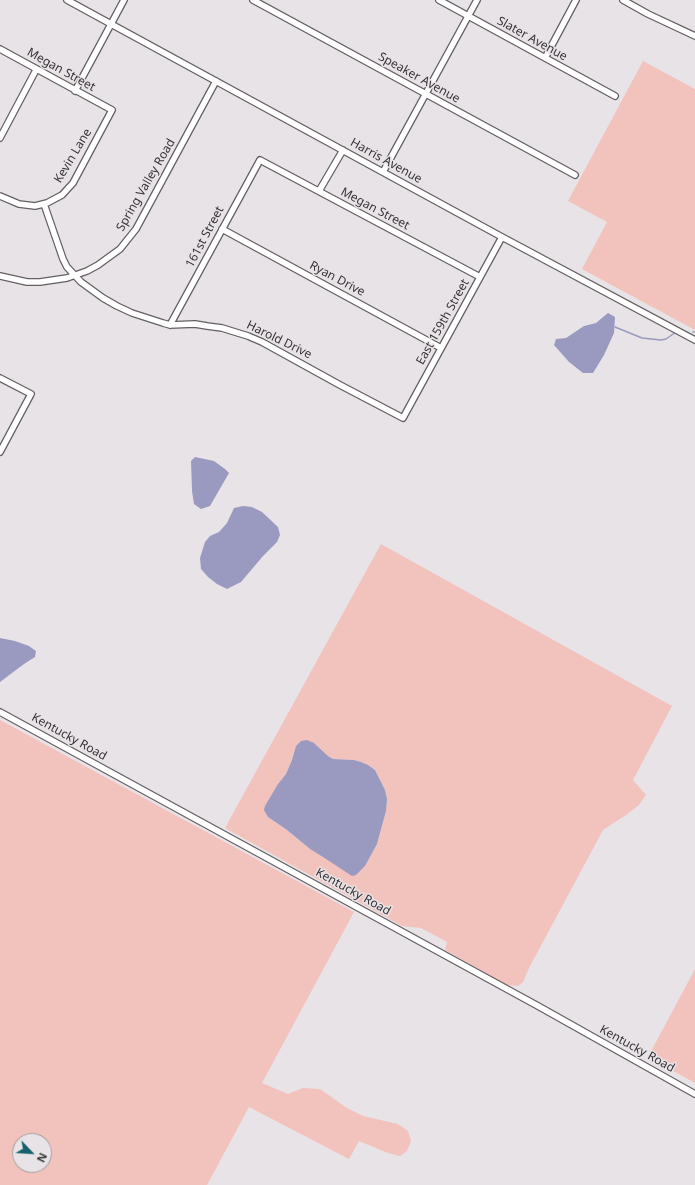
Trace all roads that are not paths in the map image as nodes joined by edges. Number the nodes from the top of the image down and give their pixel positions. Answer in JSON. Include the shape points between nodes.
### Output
{"nodes":[{"id":1,"x":67,"y":0,"type":"edge"},
{"id":2,"x":124,"y":0,"type":"edge"},
{"id":3,"x":253,"y":0,"type":"edge"},
{"id":4,"x":439,"y":0,"type":"edge"},
{"id":5,"x":477,"y":0,"type":"edge"},
{"id":6,"x":576,"y":0,"type":"edge"},
{"id":7,"x":623,"y":0,"type":"edge"},
{"id":8,"x":468,"y":16,"type":"junction"},
{"id":9,"x":111,"y":24,"type":"junction"},
{"id":10,"x":695,"y":36,"type":"edge"},
{"id":11,"x":0,"y":50,"type":"edge"},
{"id":12,"x":544,"y":58,"type":"junction"},
{"id":13,"x":36,"y":70,"type":"junction"},
{"id":14,"x":216,"y":81,"type":"junction"},
{"id":15,"x":74,"y":91,"type":"junction"},
{"id":16,"x":426,"y":94,"type":"junction"},
{"id":17,"x":615,"y":96,"type":"dead end"},
{"id":18,"x":112,"y":110,"type":"joint"},
{"id":19,"x":0,"y":138,"type":"edge"},
{"id":20,"x":343,"y":150,"type":"junction"},
{"id":21,"x":260,"y":160,"type":"joint"},
{"id":22,"x":383,"y":172,"type":"junction"},
{"id":23,"x":575,"y":176,"type":"dead end"},
{"id":24,"x":319,"y":191,"type":"junction"},
{"id":25,"x":0,"y":196,"type":"edge"},
{"id":26,"x":44,"y":204,"type":"junction"},
{"id":27,"x":222,"y":229,"type":"junction"},
{"id":28,"x":502,"y":237,"type":"junction"},
{"id":29,"x":0,"y":276,"type":"edge"},
{"id":30,"x":74,"y":276,"type":"junction"},
{"id":31,"x":480,"y":277,"type":"junction"},
{"id":32,"x":170,"y":325,"type":"junction"},
{"id":33,"x":695,"y":340,"type":"edge"},
{"id":34,"x":441,"y":348,"type":"junction"},
{"id":35,"x":0,"y":378,"type":"edge"},
{"id":36,"x":404,"y":418,"type":"joint"},
{"id":37,"x":0,"y":452,"type":"edge"},
{"id":38,"x":0,"y":712,"type":"edge"},
{"id":39,"x":695,"y":1094,"type":"edge"}],
"edges":[{"from":1,"to":9,"type":"street","name":"Harris Avenue"},
{"from":2,"to":9,"type":"street"},
{"from":3,"to":16,"type":"street","name":"Speaker Avenue"},
{"from":4,"to":8,"type":"street","name":"Slater Avenue"},
{"from":5,"to":8,"type":"street"},
{"from":6,"to":12,"type":"street"},
{"from":7,"to":10,"type":"street"},
{"from":8,"to":12,"type":"street","name":"Slater Avenue"},
{"from":8,"to":16,"type":"street"},
{"from":9,"to":14,"type":"street","name":"Harris Avenue"},
{"from":9,"to":15,"type":"street"},
{"from":11,"to":13,"type":"street","name":"Megan Street"},
{"from":12,"to":17,"type":"street","name":"Slater Avenue"},
{"from":13,"to":15,"type":"street","name":"Megan Street"},
{"from":13,"to":19,"type":"street"},
{"from":14,"to":20,"type":"street","name":"Harris Avenue"},
{"from":14,"to":30,"type":"street","name":"Spring Valley Road","via":[[136,229],[108,258]]},
{"from":15,"to":18,"type":"street","name":"Megan Street"},
{"from":16,"to":22,"type":"street"},
{"from":16,"to":23,"type":"street","name":"Speaker Avenue"},
{"from":18,"to":26,"type":"street","name":"Kevin Lane","via":[[73,183],[62,195]]},
{"from":20,"to":22,"type":"street","name":"Harris Avenue"},
{"from":20,"to":24,"type":"street"},
{"from":21,"to":24,"type":"street","name":"Megan Street"},
{"from":21,"to":27,"type":"street","name":"161st Street"},
{"from":22,"to":28,"type":"street","name":"Harris Avenue"},
{"from":24,"to":31,"type":"street","name":"Megan Street"},
{"from":25,"to":26,"type":"street","name":"Kevin Lane","via":[[19,204]]},
{"from":26,"to":30,"type":"street","via":[[63,259]]},
{"from":27,"to":32,"type":"street","name":"161st Street"},
{"from":27,"to":34,"type":"street","name":"Ryan Drive"},
{"from":28,"to":31,"type":"street","name":"East 159th Street"},
{"from":28,"to":33,"type":"street","name":"Harris Avenue"},
{"from":29,"to":30,"type":"street","name":"Spring Valley Road","via":[[40,282]]},
{"from":30,"to":32,"type":"street","name":"Harold Drive","via":[[117,306],[147,319]]},
{"from":31,"to":34,"type":"street","name":"East 159th Street"},
{"from":32,"to":36,"type":"street","name":"Harold Drive","via":[[195,324],[222,328],[248,336]]},
{"from":34,"to":36,"type":"street","name":"East 159th Street"},
{"from":35,"to":37,"type":"street","via":[[31,394]]},
{"from":38,"to":39,"type":"street","name":"Kentucky Road"}]}
